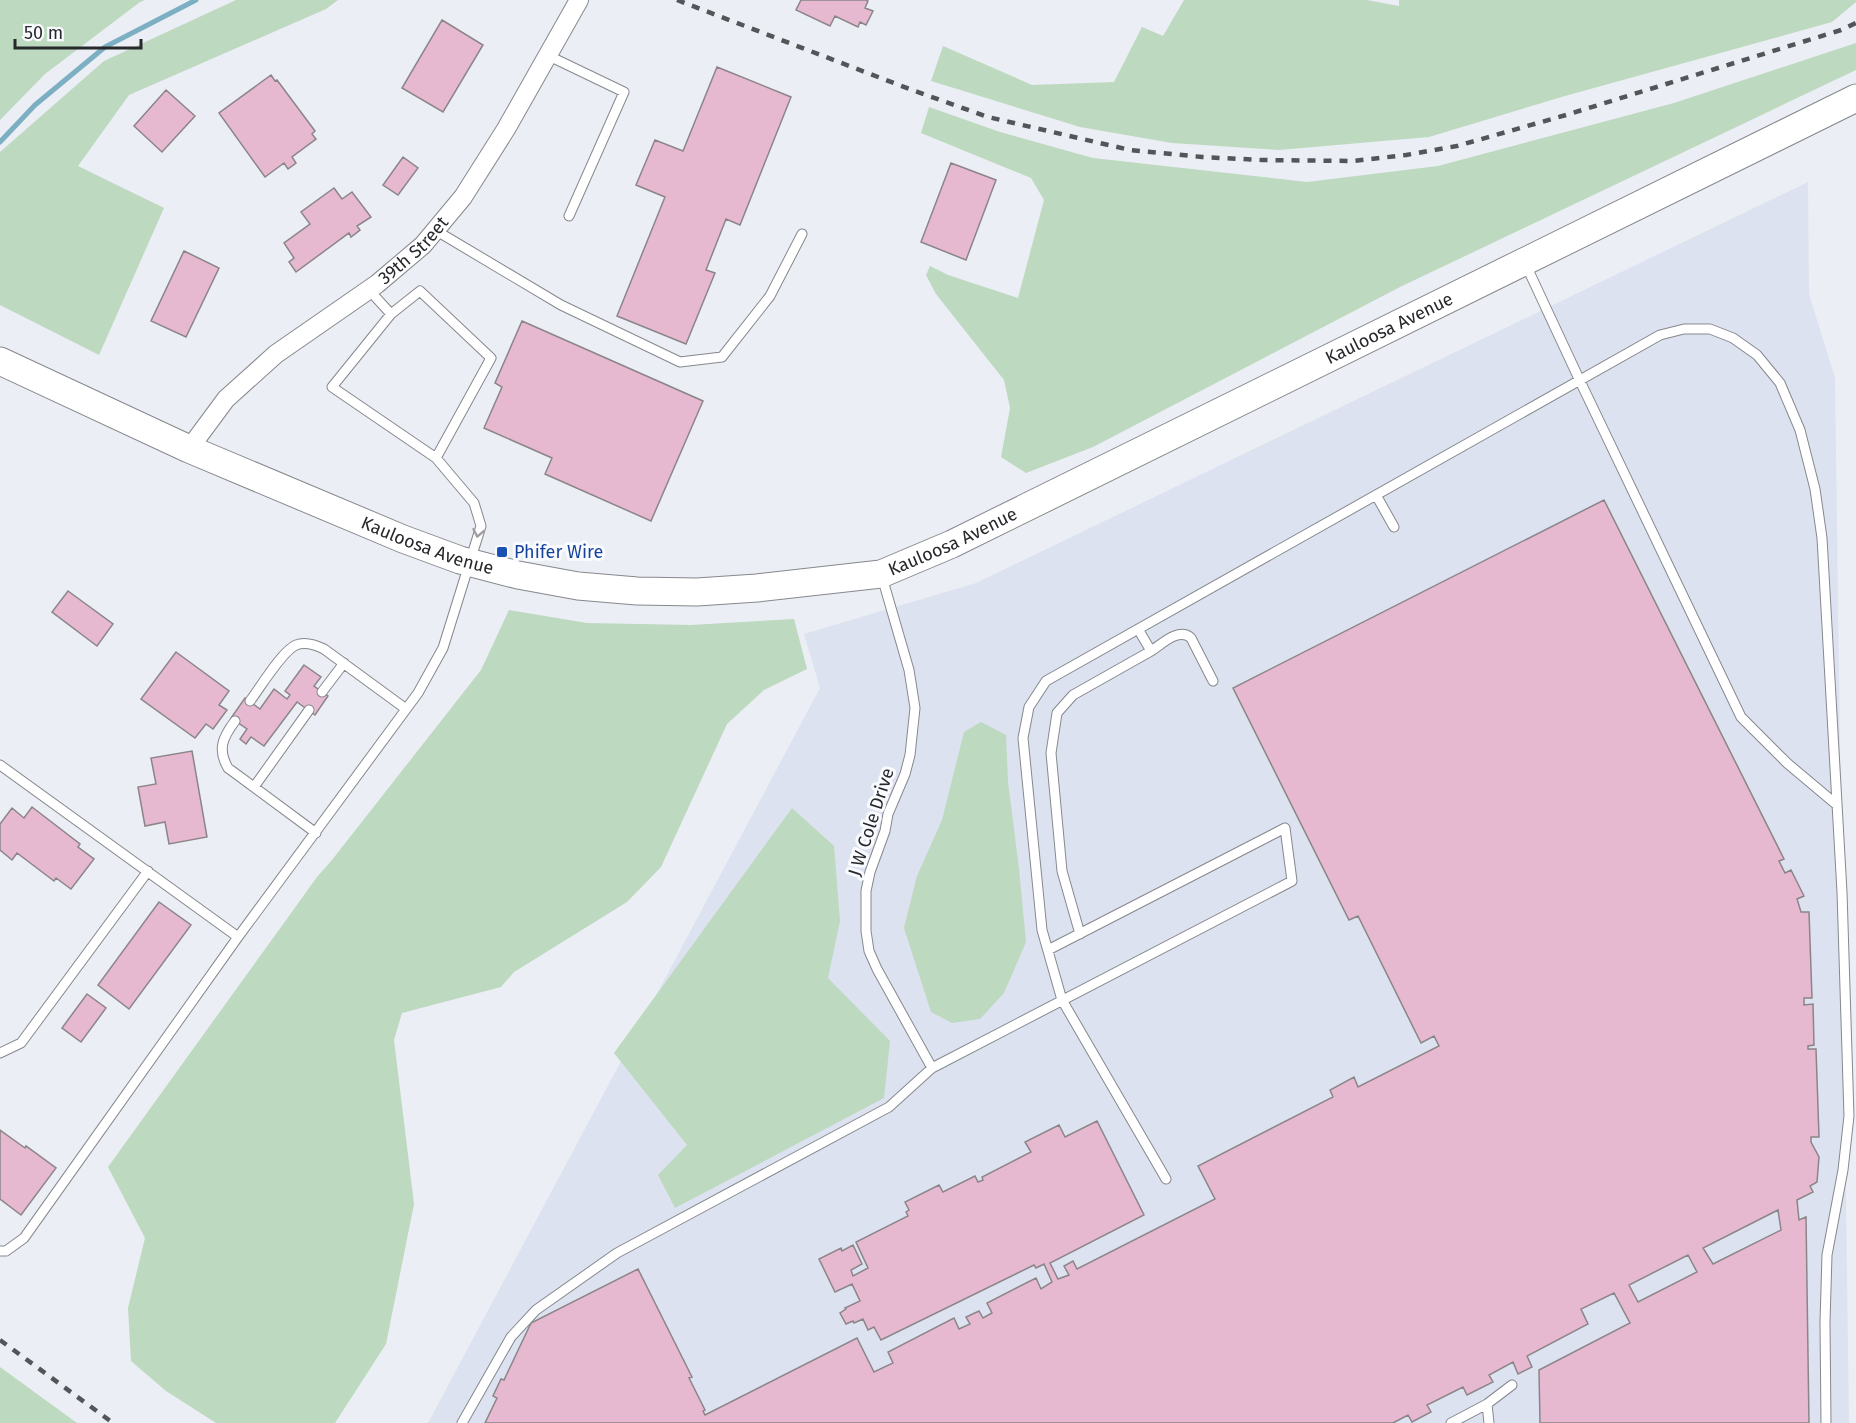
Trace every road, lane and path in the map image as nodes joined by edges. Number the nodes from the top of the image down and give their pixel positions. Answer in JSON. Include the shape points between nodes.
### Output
{"nodes":[{"id":1,"x":579,"y":0,"type":"edge"},
{"id":2,"x":549,"y":56,"type":"junction"},
{"id":3,"x":1856,"y":98,"type":"edge"},
{"id":4,"x":569,"y":216,"type":"dead end"},
{"id":5,"x":435,"y":230,"type":"junction"},
{"id":6,"x":802,"y":234,"type":"dead end"},
{"id":7,"x":1525,"y":262,"type":"junction"},
{"id":8,"x":369,"y":290,"type":"junction"},
{"id":9,"x":391,"y":315,"type":"junction"},
{"id":10,"x":0,"y":361,"type":"edge"},
{"id":11,"x":1580,"y":381,"type":"junction"},
{"id":12,"x":189,"y":449,"type":"junction"},
{"id":13,"x":436,"y":458,"type":"junction"},
{"id":14,"x":1376,"y":495,"type":"junction"},
{"id":15,"x":1394,"y":527,"type":"dead end"},
{"id":16,"x":471,"y":563,"type":"junction"},
{"id":17,"x":881,"y":574,"type":"junction"},
{"id":18,"x":1138,"y":629,"type":"junction"},
{"id":19,"x":1151,"y":651,"type":"junction"},
{"id":20,"x":344,"y":663,"type":"junction"},
{"id":21,"x":1213,"y":681,"type":"dead end"},
{"id":22,"x":322,"y":692,"type":"dead end"},
{"id":23,"x":250,"y":701,"type":"dead end"},
{"id":24,"x":406,"y":709,"type":"junction"},
{"id":25,"x":309,"y":711,"type":"dead end"},
{"id":26,"x":235,"y":721,"type":"dead end"},
{"id":27,"x":0,"y":765,"type":"edge"},
{"id":28,"x":254,"y":787,"type":"junction"},
{"id":29,"x":1837,"y":805,"type":"junction"},
{"id":30,"x":316,"y":833,"type":"junction"},
{"id":31,"x":148,"y":871,"type":"junction"},
{"id":32,"x":1080,"y":934,"type":"junction"},
{"id":33,"x":238,"y":937,"type":"junction"},
{"id":34,"x":1048,"y":950,"type":"junction"},
{"id":35,"x":1062,"y":1000,"type":"junction"},
{"id":36,"x":0,"y":1053,"type":"edge"},
{"id":37,"x":932,"y":1068,"type":"junction"},
{"id":38,"x":1166,"y":1179,"type":"dead end"},
{"id":39,"x":0,"y":1251,"type":"edge"},
{"id":40,"x":1512,"y":1384,"type":"dead end"},
{"id":41,"x":1487,"y":1404,"type":"junction"},
{"id":42,"x":462,"y":1423,"type":"edge"},
{"id":43,"x":1451,"y":1423,"type":"edge"},
{"id":44,"x":1489,"y":1423,"type":"edge"},
{"id":45,"x":1826,"y":1423,"type":"edge"}],
"edges":[{"from":1,"to":2,"type":"street","name":"39th Street"},
{"from":2,"to":4,"type":"lane","via":[[624,92]]},
{"from":2,"to":5,"type":"street","name":"39th Street","via":[[469,187]]},
{"from":3,"to":7,"type":"street","name":"Kauloosa Avenue"},
{"from":5,"to":6,"type":"lane","via":[[561,305],[680,362],[722,357],[770,296]]},
{"from":5,"to":8,"type":"street","name":"39th Street"},
{"from":7,"to":11,"type":"lane"},
{"from":7,"to":17,"type":"street","name":"Kauloosa Avenue","via":[[952,544]]},
{"from":8,"to":9,"type":"lane"},
{"from":8,"to":12,"type":"street","name":"39th Street","via":[[276,354],[251,376],[226,399]]},
{"from":9,"to":13,"type":"lane","via":[[332,387]]},
{"from":9,"to":13,"type":"lane","via":[[420,291],[491,358]]},
{"from":10,"to":12,"type":"street","name":"Kauloosa Avenue"},
{"from":11,"to":14,"type":"lane"},
{"from":11,"to":29,"type":"lane","via":[[1741,717]]},
{"from":11,"to":29,"type":"lane","via":[[1660,335],[1684,329],[1710,329],[1733,338],[1756,355],[1780,383],[1800,430],[1822,538]]},
{"from":12,"to":16,"type":"street","name":"Kauloosa Avenue","via":[[403,539]]},
{"from":13,"to":16,"type":"lane","one_way":true,"via":[[474,503],[481,526]]},
{"from":14,"to":15,"type":"lane"},
{"from":14,"to":18,"type":"lane"},
{"from":16,"to":17,"type":"street","name":"Kauloosa Avenue","via":[[568,584],[637,591],[757,588]]},
{"from":16,"to":24,"type":"lane","via":[[443,648]]},
{"from":17,"to":37,"type":"lane","name":"J W Cole Drive","via":[[909,670],[915,708],[905,774],[870,872],[866,931],[877,969]]},
{"from":18,"to":19,"type":"lane"},
{"from":18,"to":34,"type":"lane","via":[[1046,681],[1029,707],[1023,738],[1042,930]]},
{"from":19,"to":21,"type":"lane","via":[[1180,633],[1186,634]]},
{"from":19,"to":32,"type":"lane","via":[[1073,695],[1057,713],[1051,753],[1062,872]]},
{"from":20,"to":22,"type":"lane"},
{"from":20,"to":23,"type":"lane","via":[[313,644],[298,644],[288,651]]},
{"from":20,"to":24,"type":"lane"},
{"from":24,"to":30,"type":"lane"},
{"from":25,"to":28,"type":"lane"},
{"from":26,"to":28,"type":"lane","via":[[222,743],[222,758],[228,768]]},
{"from":27,"to":31,"type":"lane"},
{"from":28,"to":30,"type":"lane"},
{"from":29,"to":45,"type":"lane","via":[[1849,1116],[1827,1255]]},
{"from":30,"to":33,"type":"lane"},
{"from":31,"to":33,"type":"lane"},
{"from":31,"to":36,"type":"lane","via":[[21,1043]]},
{"from":32,"to":34,"type":"lane"},
{"from":32,"to":35,"type":"lane","via":[[1285,828],[1292,881]]},
{"from":33,"to":39,"type":"lane","via":[[24,1238]]},
{"from":34,"to":35,"type":"lane"},
{"from":35,"to":37,"type":"lane"},
{"from":35,"to":38,"type":"lane"},
{"from":37,"to":42,"type":"lane","via":[[889,1107],[617,1253],[536,1310],[511,1337]]},
{"from":40,"to":41,"type":"lane"},
{"from":41,"to":43,"type":"lane"},
{"from":41,"to":44,"type":"lane"}]}
